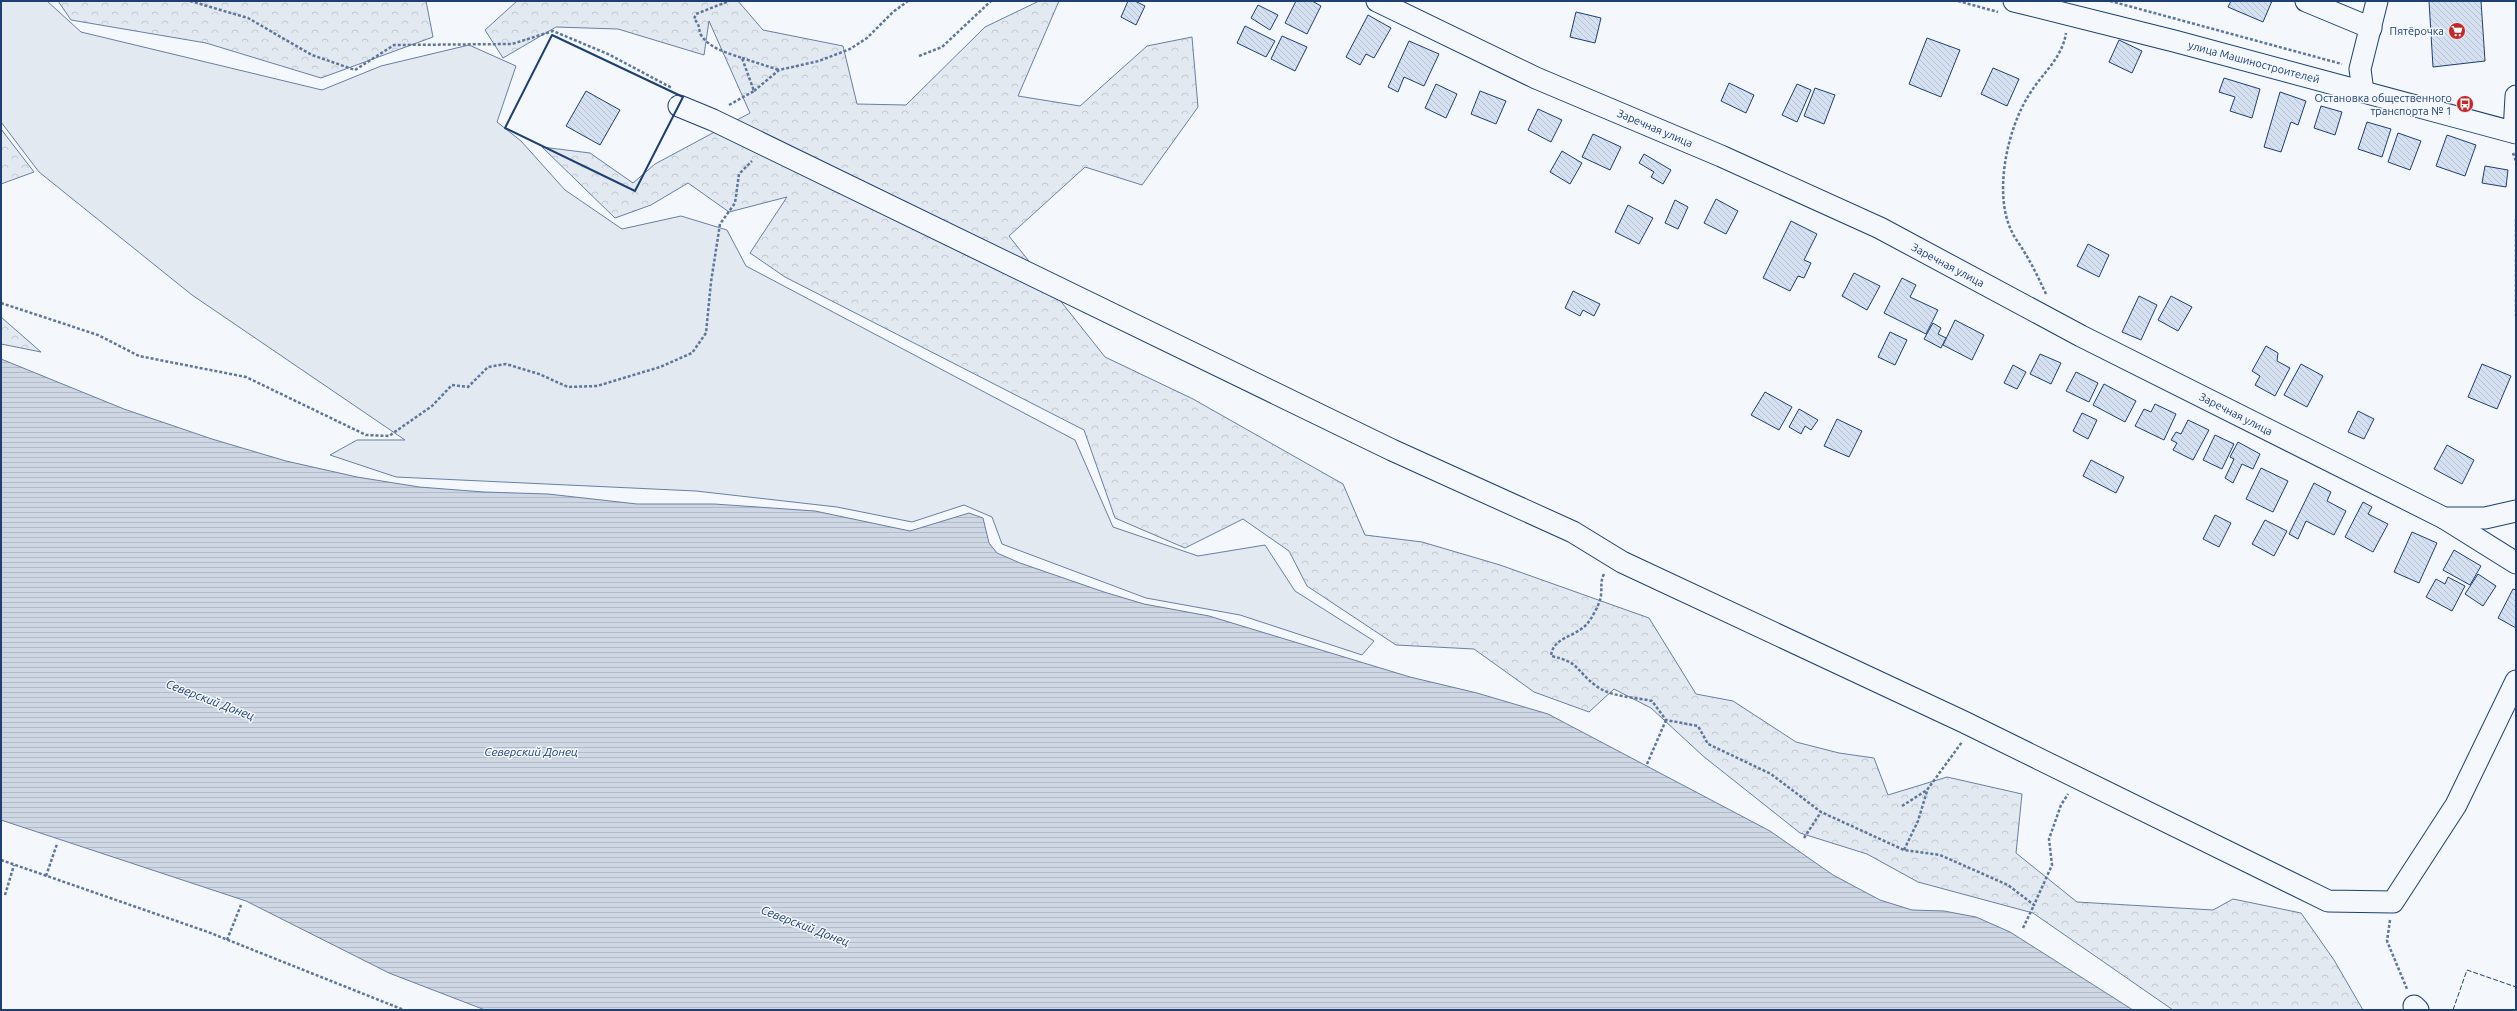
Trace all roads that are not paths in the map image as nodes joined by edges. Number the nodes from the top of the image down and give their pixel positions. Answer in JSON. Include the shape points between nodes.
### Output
{"nodes":[{"id":1,"x":1377,"y":1,"type":"edge"},
{"id":2,"x":2014,"y":1,"type":"edge"},
{"id":3,"x":2306,"y":1,"type":"edge"},
{"id":4,"x":2378,"y":1,"type":"edge"},
{"id":5,"x":2038,"y":4,"type":"edge"},
{"id":6,"x":2371,"y":28,"type":"junction"},
{"id":7,"x":2363,"y":92,"type":"junction"},
{"id":8,"x":2516,"y":96,"type":"edge"},
{"id":9,"x":678,"y":98,"type":"road end"},
{"id":10,"x":2515,"y":132,"type":"edge"},
{"id":11,"x":2516,"y":511,"type":"edge"},
{"id":12,"x":2444,"y":518,"type":"junction"},
{"id":13,"x":2516,"y":563,"type":"edge"},
{"id":14,"x":2516,"y":681,"type":"edge"}],
"edges":[{"from":1,"to":12,"type":"street","name":"Заречная улица","via":[[1536,78],[1721,156],[1880,228],[2081,336]]},
{"from":2,"to":5,"type":"street","name":"улица Машиностроителей"},
{"from":3,"to":6,"type":"street"},
{"from":4,"to":6,"type":"street"},
{"from":5,"to":7,"type":"street","name":"улица Машиностроителей"},
{"from":6,"to":7,"type":"street","via":[[2360,69]]},
{"from":7,"to":10,"type":"street","name":"улица Машиностроителей"},
{"from":8,"to":10,"type":"street"},
{"from":9,"to":14,"type":"street","via":[[712,120],[1385,446],[1573,532],[1610,555],[1973,727],[2328,901],[2393,902],[2456,805]]},
{"from":11,"to":12,"type":"street","name":"Заречная улица","via":[[2485,518]]},
{"from":12,"to":13,"type":"street"}]}
